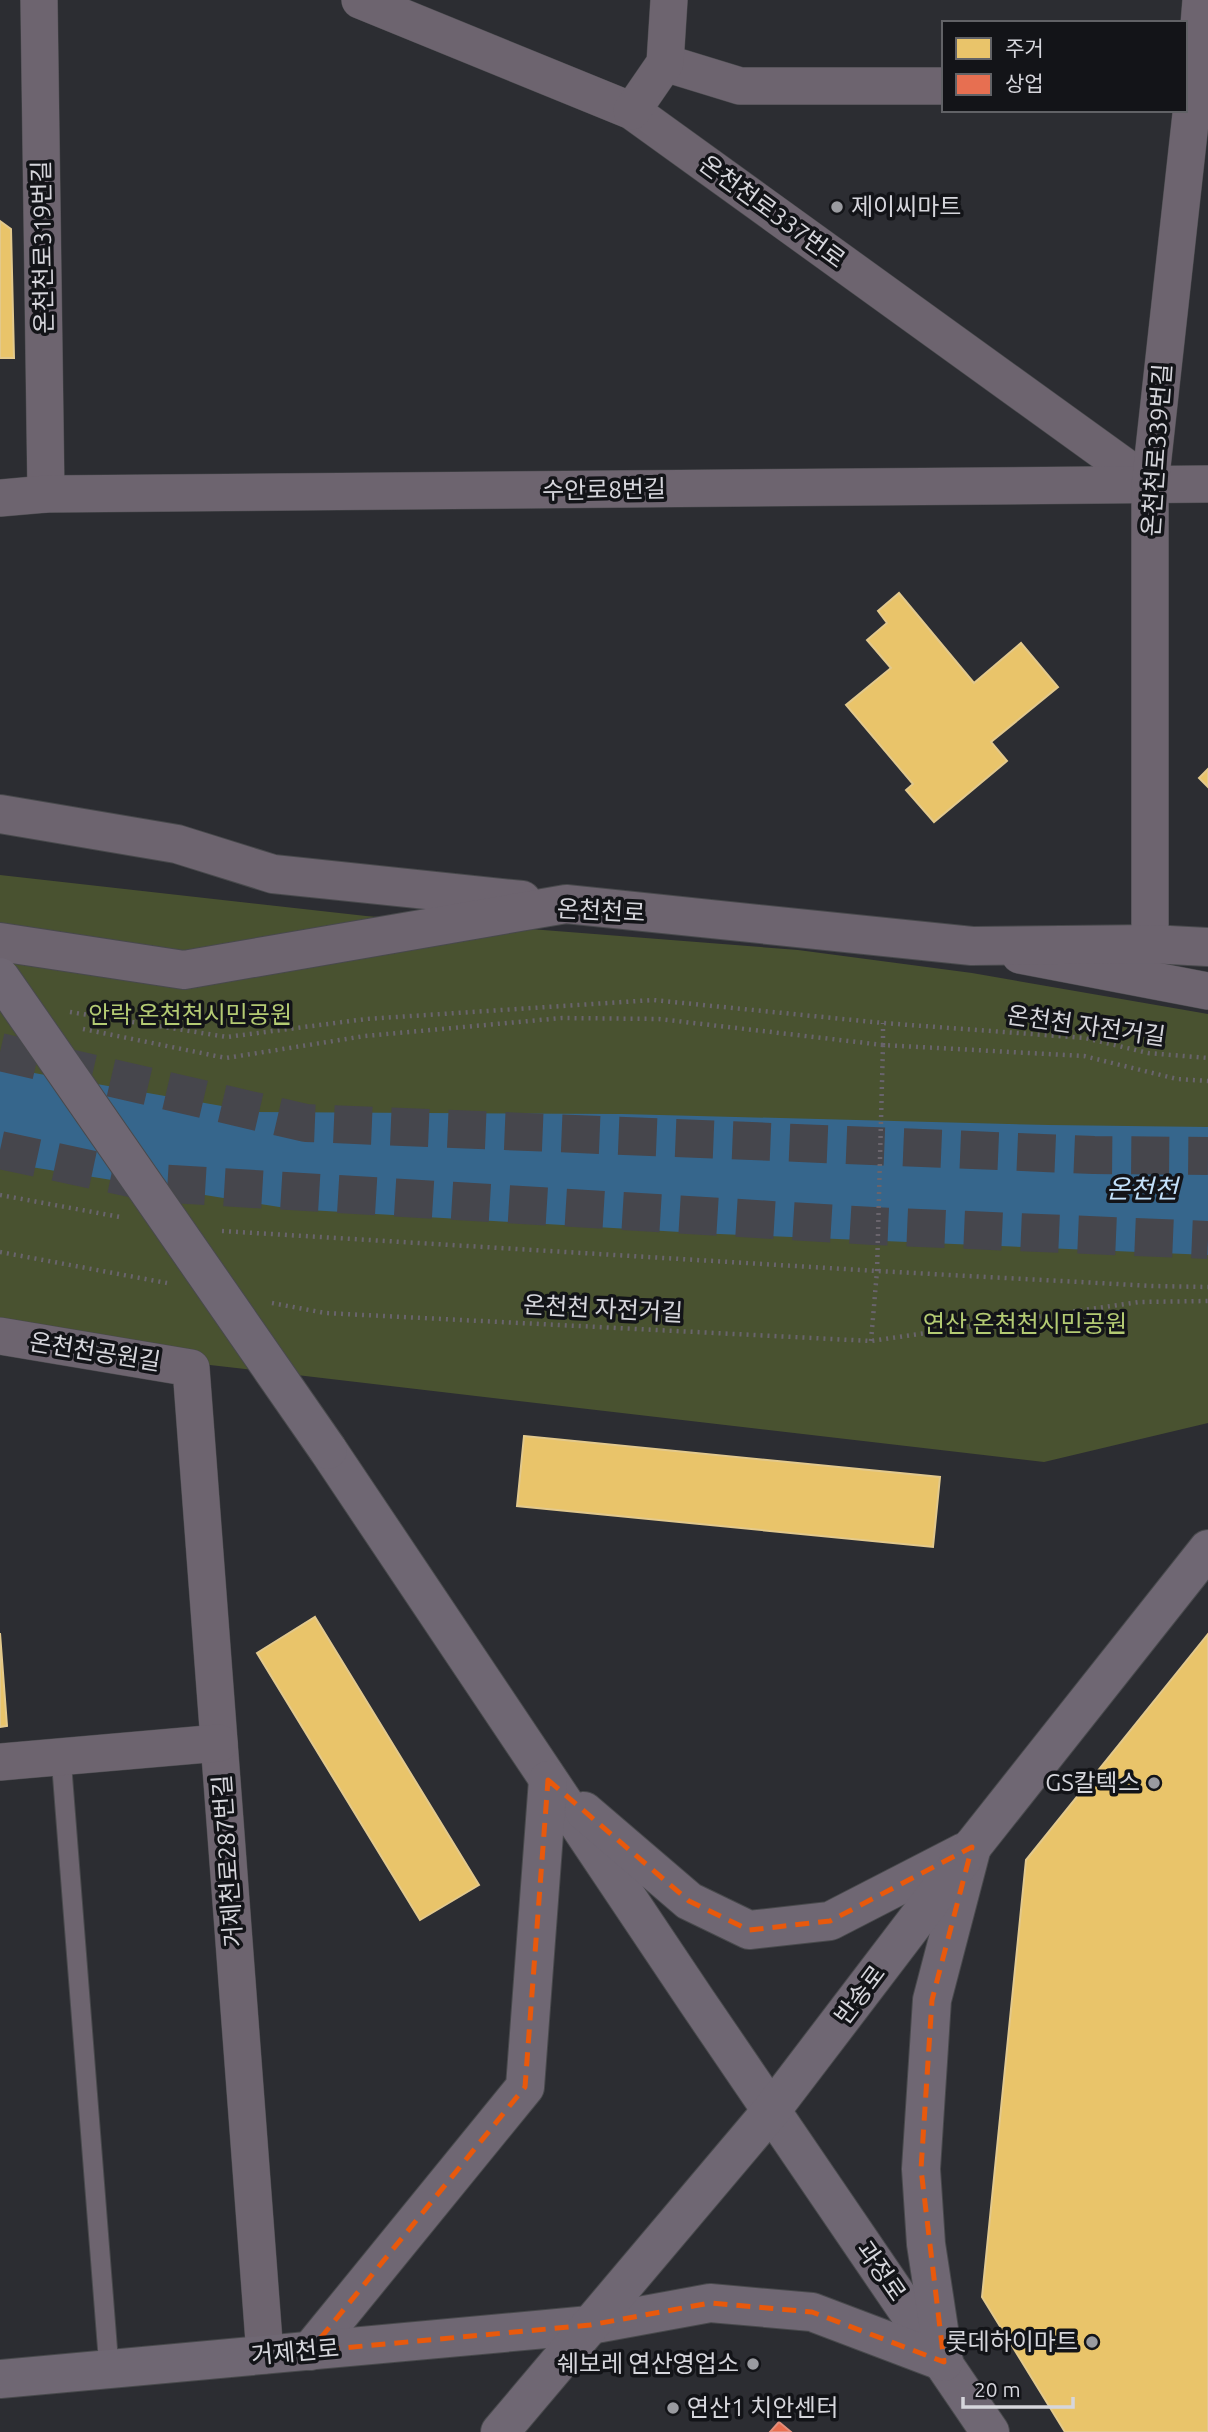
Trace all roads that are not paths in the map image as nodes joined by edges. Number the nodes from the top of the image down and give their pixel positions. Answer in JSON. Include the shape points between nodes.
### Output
{"nodes":[{"id":1,"x":39,"y":0,"type":"edge"},
{"id":2,"x":360,"y":0,"type":"edge"},
{"id":3,"x":669,"y":0,"type":"edge"},
{"id":4,"x":1201,"y":0,"type":"edge"},
{"id":5,"x":665,"y":63,"type":"junction"},
{"id":6,"x":942,"y":86,"type":"edge"},
{"id":7,"x":1196,"y":87,"type":"edge"},
{"id":8,"x":632,"y":111,"type":"junction"},
{"id":9,"x":1208,"y":484,"type":"edge"},
{"id":10,"x":1150,"y":485,"type":"junction"},
{"id":11,"x":46,"y":495,"type":"junction"},
{"id":12,"x":0,"y":498,"type":"edge"},
{"id":13,"x":0,"y":814,"type":"edge"},
{"id":14,"x":566,"y":904,"type":"junction"},
{"id":15,"x":0,"y":943,"type":"edge"},
{"id":16,"x":1150,"y":944,"type":"junction"},
{"id":17,"x":972,"y":946,"type":"junction"},
{"id":18,"x":1208,"y":947,"type":"edge"},
{"id":19,"x":0,"y":977,"type":"edge"},
{"id":20,"x":1208,"y":991,"type":"edge"},
{"id":21,"x":0,"y":1336,"type":"edge"},
{"id":22,"x":191,"y":1368,"type":"joint"},
{"id":23,"x":1208,"y":1549,"type":"edge"},
{"id":24,"x":219,"y":1743,"type":"junction"},
{"id":25,"x":61,"y":1757,"type":"junction"},
{"id":26,"x":0,"y":1762,"type":"edge"},
{"id":27,"x":548,"y":1780,"type":"junction"},
{"id":28,"x":972,"y":1847,"type":"junction"},
{"id":29,"x":771,"y":2111,"type":"junction"},
{"id":30,"x":590,"y":2325,"type":"junction"},
{"id":31,"x":310,"y":2351,"type":"junction"},
{"id":32,"x":265,"y":2355,"type":"junction"},
{"id":33,"x":944,"y":2362,"type":"junction"},
{"id":34,"x":109,"y":2368,"type":"junction"},
{"id":35,"x":0,"y":2379,"type":"edge"},
{"id":36,"x":500,"y":2432,"type":"edge"},
{"id":37,"x":990,"y":2432,"type":"edge"}],
"edges":[{"from":1,"to":11,"type":"street","name":"온천천로319번길"},
{"from":2,"to":8,"type":"street","name":"온천천로337번로"},
{"from":3,"to":5,"type":"street"},
{"from":4,"to":7,"type":"street","name":"온천천로339번길"},
{"from":5,"to":6,"type":"street","via":[[740,86]]},
{"from":5,"to":8,"type":"street"},
{"from":7,"to":10,"type":"street","name":"온천천로339번길"},
{"from":8,"to":10,"type":"street","name":"온천천로337번로"},
{"from":9,"to":10,"type":"street","name":"수안로8번길"},
{"from":10,"to":11,"type":"street","name":"수안로8번길"},
{"from":10,"to":16,"type":"street","name":"온천천로339번길"},
{"from":11,"to":12,"type":"street","name":"수안로8번길"},
{"from":13,"to":14,"type":"street","via":[[177,844],[273,874]]},
{"from":14,"to":15,"type":"street","name":"온천천로","via":[[184,970]]},
{"from":14,"to":17,"type":"street","name":"온천천로"},
{"from":16,"to":17,"type":"street","name":"온천천로"},
{"from":16,"to":18,"type":"street","name":"온천천로"},
{"from":17,"to":20,"type":"street"},
{"from":19,"to":27,"type":"main road","name":"과정로","bridge":true,"via":[[328,1450]]},
{"from":21,"to":22,"type":"street","name":"온천천공원길"},
{"from":22,"to":24,"type":"street","name":"거제천로287번길"},
{"from":23,"to":28,"type":"main road","name":"반송로"},
{"from":24,"to":25,"type":"street"},
{"from":24,"to":32,"type":"street","name":"거제천로287번길"},
{"from":25,"to":26,"type":"street"},
{"from":25,"to":34,"type":"lane"},
{"from":27,"to":28,"type":"main road","via":[[689,1901],[749,1930],[830,1921]]},
{"from":27,"to":29,"type":"main road","name":"과정로"},
{"from":27,"to":31,"type":"main road","via":[[525,2087]]},
{"from":28,"to":29,"type":"main road","name":"반송로"},
{"from":28,"to":33,"type":"main road","via":[[932,2000],[921,2169],[926,2244]]},
{"from":29,"to":30,"type":"main road","name":"반송로"},
{"from":29,"to":33,"type":"main road","name":"과정로"},
{"from":30,"to":31,"type":"main road","name":"거제천로"},
{"from":30,"to":33,"type":"main road","name":"거제천로","via":[[710,2303],[812,2312]]},
{"from":30,"to":36,"type":"main road","name":"반송로"},
{"from":31,"to":32,"type":"main road","name":"거제천로"},
{"from":32,"to":34,"type":"main road","name":"거제천로"},
{"from":33,"to":37,"type":"main road","name":"과정로"},
{"from":34,"to":35,"type":"main road","name":"거제천로"}]}
